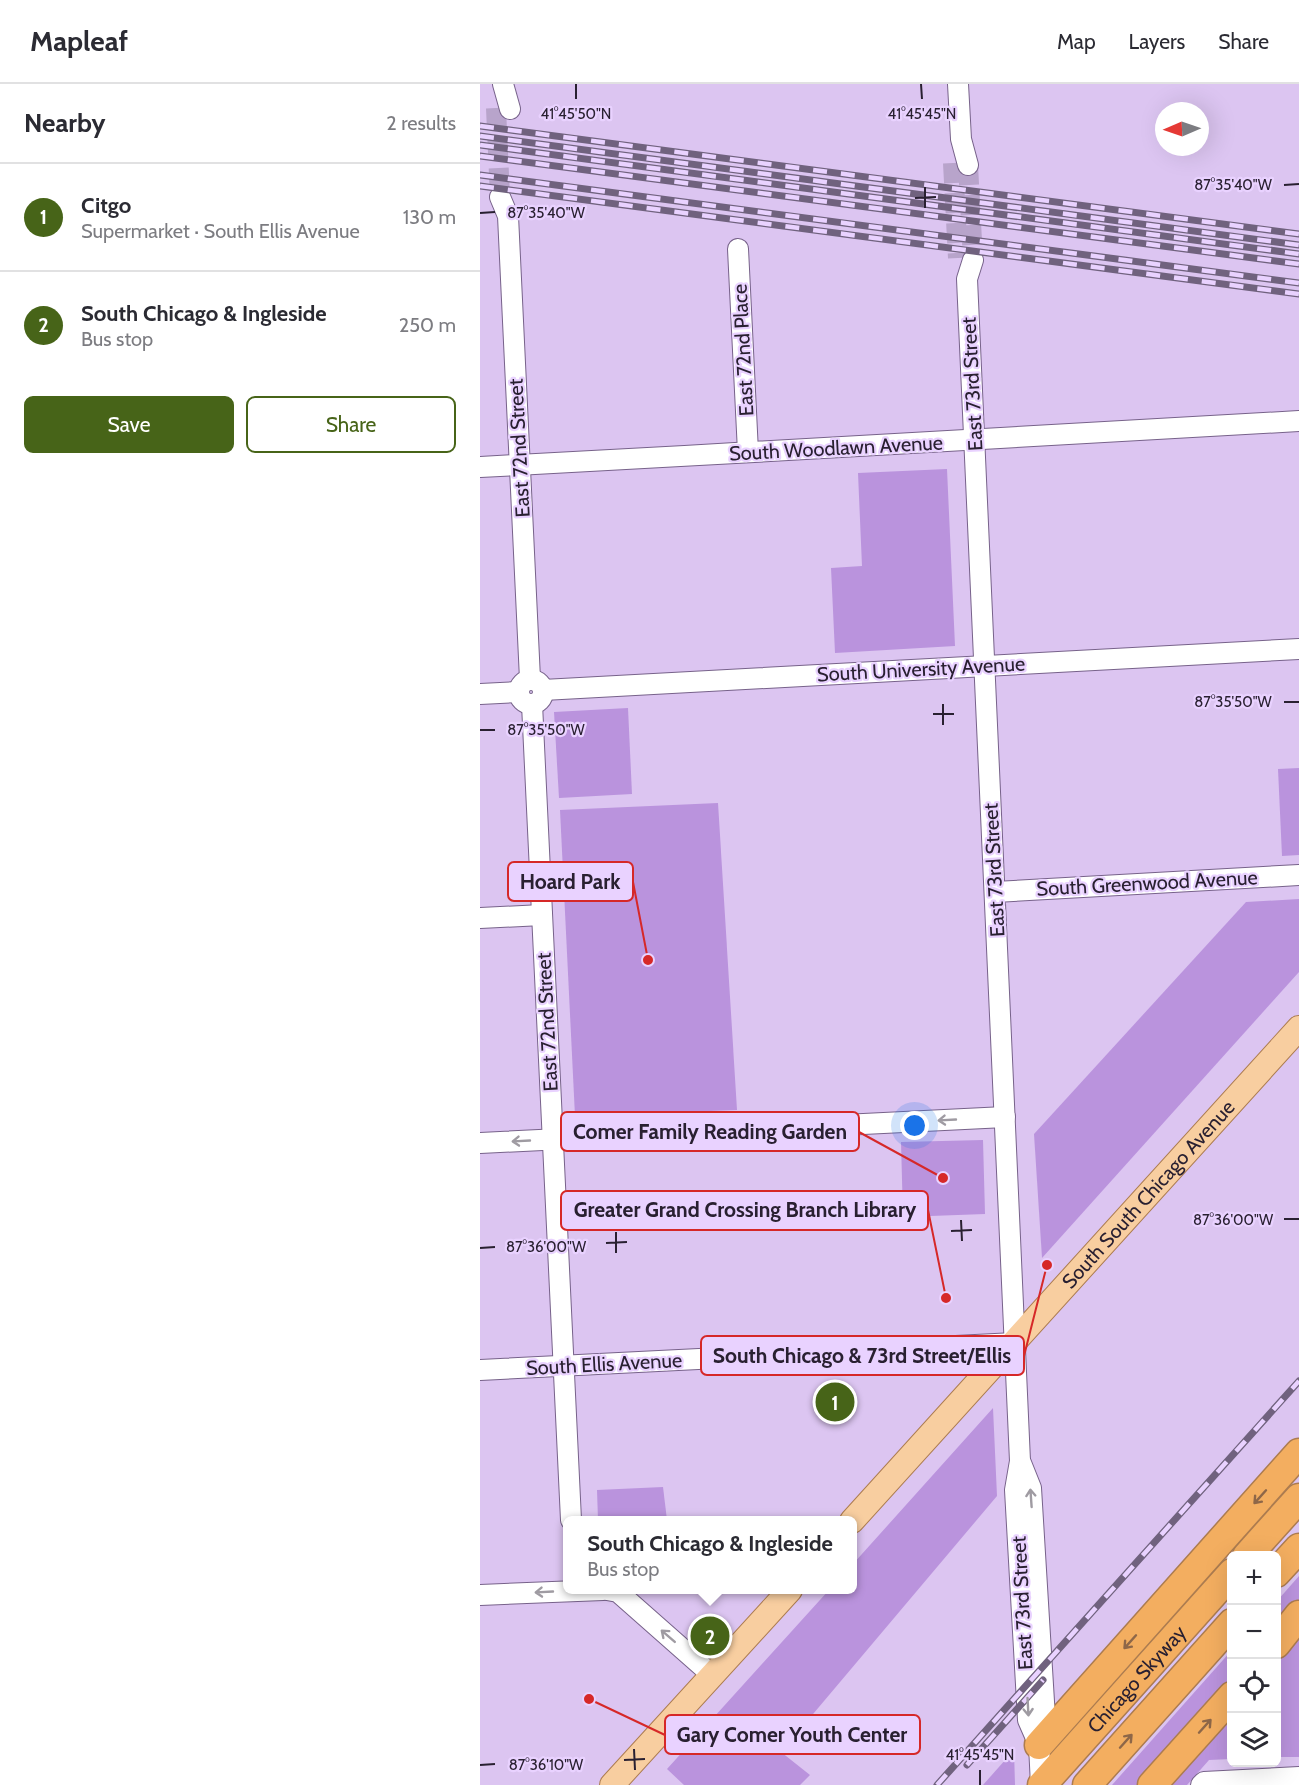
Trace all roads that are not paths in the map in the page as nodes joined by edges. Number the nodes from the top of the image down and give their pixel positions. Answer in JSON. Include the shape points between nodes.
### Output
{"nodes":[{"id":1,"x":502,"y":84,"type":"edge"},
{"id":2,"x":958,"y":84,"type":"edge"},
{"id":3,"x":503,"y":109,"type":"tunnel mouth"},
{"id":4,"x":961,"y":164,"type":"tunnel mouth"},
{"id":5,"x":507,"y":204,"type":"tunnel mouth"},
{"id":6,"x":738,"y":249,"type":"dead end"},
{"id":7,"x":966,"y":266,"type":"tunnel mouth"},
{"id":8,"x":1299,"y":421,"type":"edge"},
{"id":9,"x":974,"y":441,"type":"junction"},
{"id":10,"x":748,"y":452,"type":"junction"},
{"id":11,"x":520,"y":465,"type":"junction"},
{"id":12,"x":480,"y":467,"type":"edge"},
{"id":13,"x":1299,"y":649,"type":"edge"},
{"id":14,"x":984,"y":666,"type":"junction"},
{"id":15,"x":531,"y":691,"type":"junction"},
{"id":16,"x":480,"y":694,"type":"edge"},
{"id":17,"x":1299,"y":875,"type":"edge"},
{"id":18,"x":995,"y":892,"type":"junction"},
{"id":19,"x":542,"y":915,"type":"junction"},
{"id":20,"x":480,"y":918,"type":"edge"},
{"id":21,"x":1299,"y":1028,"type":"edge"},
{"id":22,"x":1005,"y":1117,"type":"junction"},
{"id":23,"x":553,"y":1139,"type":"junction"},
{"id":24,"x":480,"y":1143,"type":"edge"},
{"id":25,"x":1015,"y":1343,"type":"junction"},
{"id":26,"x":564,"y":1366,"type":"junction"},
{"id":27,"x":480,"y":1371,"type":"edge"},
{"id":28,"x":1299,"y":1453,"type":"edge"},
{"id":29,"x":1299,"y":1498,"type":"edge"},
{"id":30,"x":571,"y":1516,"type":"edge"},
{"id":31,"x":857,"y":1516,"type":"edge"},
{"id":32,"x":1299,"y":1548,"type":"edge"},
{"id":33,"x":1251,"y":1551,"type":"edge"},
{"id":34,"x":1281,"y":1568,"type":"edge"},
{"id":35,"x":1227,"y":1579,"type":"edge"},
{"id":36,"x":563,"y":1591,"type":"edge"},
{"id":37,"x":620,"y":1594,"type":"edge"},
{"id":38,"x":786,"y":1594,"type":"edge"},
{"id":39,"x":480,"y":1595,"type":"edge"},
{"id":40,"x":1299,"y":1616,"type":"edge"},
{"id":41,"x":1227,"y":1629,"type":"edge"},
{"id":42,"x":1281,"y":1638,"type":"edge"},
{"id":43,"x":712,"y":1675,"type":"junction"},
{"id":44,"x":1227,"y":1702,"type":"edge"},
{"id":45,"x":1039,"y":1745,"type":"junction"},
{"id":46,"x":1299,"y":1777,"type":"edge"},
{"id":47,"x":1202,"y":1783,"type":"edge"},
{"id":48,"x":612,"y":1785,"type":"edge"},
{"id":49,"x":1042,"y":1785,"type":"edge"},
{"id":50,"x":1087,"y":1785,"type":"edge"},
{"id":51,"x":1152,"y":1785,"type":"edge"}],
"edges":[{"from":1,"to":3,"type":"street"},
{"from":2,"to":4,"type":"street"},
{"from":5,"to":11,"type":"street","name":"East 72nd Street"},
{"from":6,"to":10,"type":"street","name":"East 72nd Place"},
{"from":7,"to":9,"type":"street","name":"East 73rd Street"},
{"from":8,"to":9,"type":"street","name":"South Woodlawn Avenue"},
{"from":9,"to":10,"type":"street","name":"South Woodlawn Avenue"},
{"from":9,"to":14,"type":"street","name":"East 73rd Street"},
{"from":10,"to":11,"type":"street","name":"South Woodlawn Avenue"},
{"from":11,"to":12,"type":"street","name":"South Woodlawn Avenue"},
{"from":11,"to":15,"type":"street","name":"East 72nd Street"},
{"from":13,"to":14,"type":"street","name":"South University Avenue"},
{"from":14,"to":15,"type":"street","name":"South University Avenue"},
{"from":14,"to":18,"type":"street","name":"East 73rd Street"},
{"from":15,"to":16,"type":"street","name":"South University Avenue"},
{"from":15,"to":19,"type":"street","name":"East 72nd Street"},
{"from":17,"to":18,"type":"street","name":"South Greenwood Avenue"},
{"from":18,"to":22,"type":"street","name":"East 73rd Street"},
{"from":19,"to":20,"type":"street"},
{"from":19,"to":23,"type":"street","name":"East 72nd Street"},
{"from":21,"to":25,"type":"main road","name":"South South Chicago Avenue"},
{"from":22,"to":23,"type":"street","one_way":true},
{"from":22,"to":25,"type":"street","name":"East 73rd Street"},
{"from":23,"to":24,"type":"street","one_way":true},
{"from":23,"to":26,"type":"street","name":"East 72nd Street"},
{"from":25,"to":26,"type":"street","name":"South Ellis Avenue"},
{"from":25,"to":31,"type":"main road","name":"South South Chicago Avenue"},
{"from":25,"to":45,"type":"street","name":"East 73rd Street","via":[[1020,1461],[1016,1490],[1028,1720]]},
{"from":26,"to":27,"type":"street","name":"South Ellis Avenue"},
{"from":26,"to":30,"type":"street","name":"East 72nd Street"},
{"from":28,"to":45,"type":"highway","one_way":true},
{"from":29,"to":33,"type":"highway"},
{"from":32,"to":34,"type":"highway"},
{"from":35,"to":49,"type":"highway","name":"Chicago Skyway"},
{"from":36,"to":39,"type":"street","one_way":true},
{"from":43,"to":37,"type":"street","one_way":true},
{"from":38,"to":43,"type":"main road"},
{"from":40,"to":42,"type":"highway"},
{"from":50,"to":41,"type":"highway","name":"Chicago Skyway","one_way":true},
{"from":43,"to":48,"type":"main road"},
{"from":51,"to":44,"type":"highway","one_way":true},
{"from":45,"to":49,"type":"street","name":"East 73rd Street"},
{"from":46,"to":47,"type":"street"}]}
